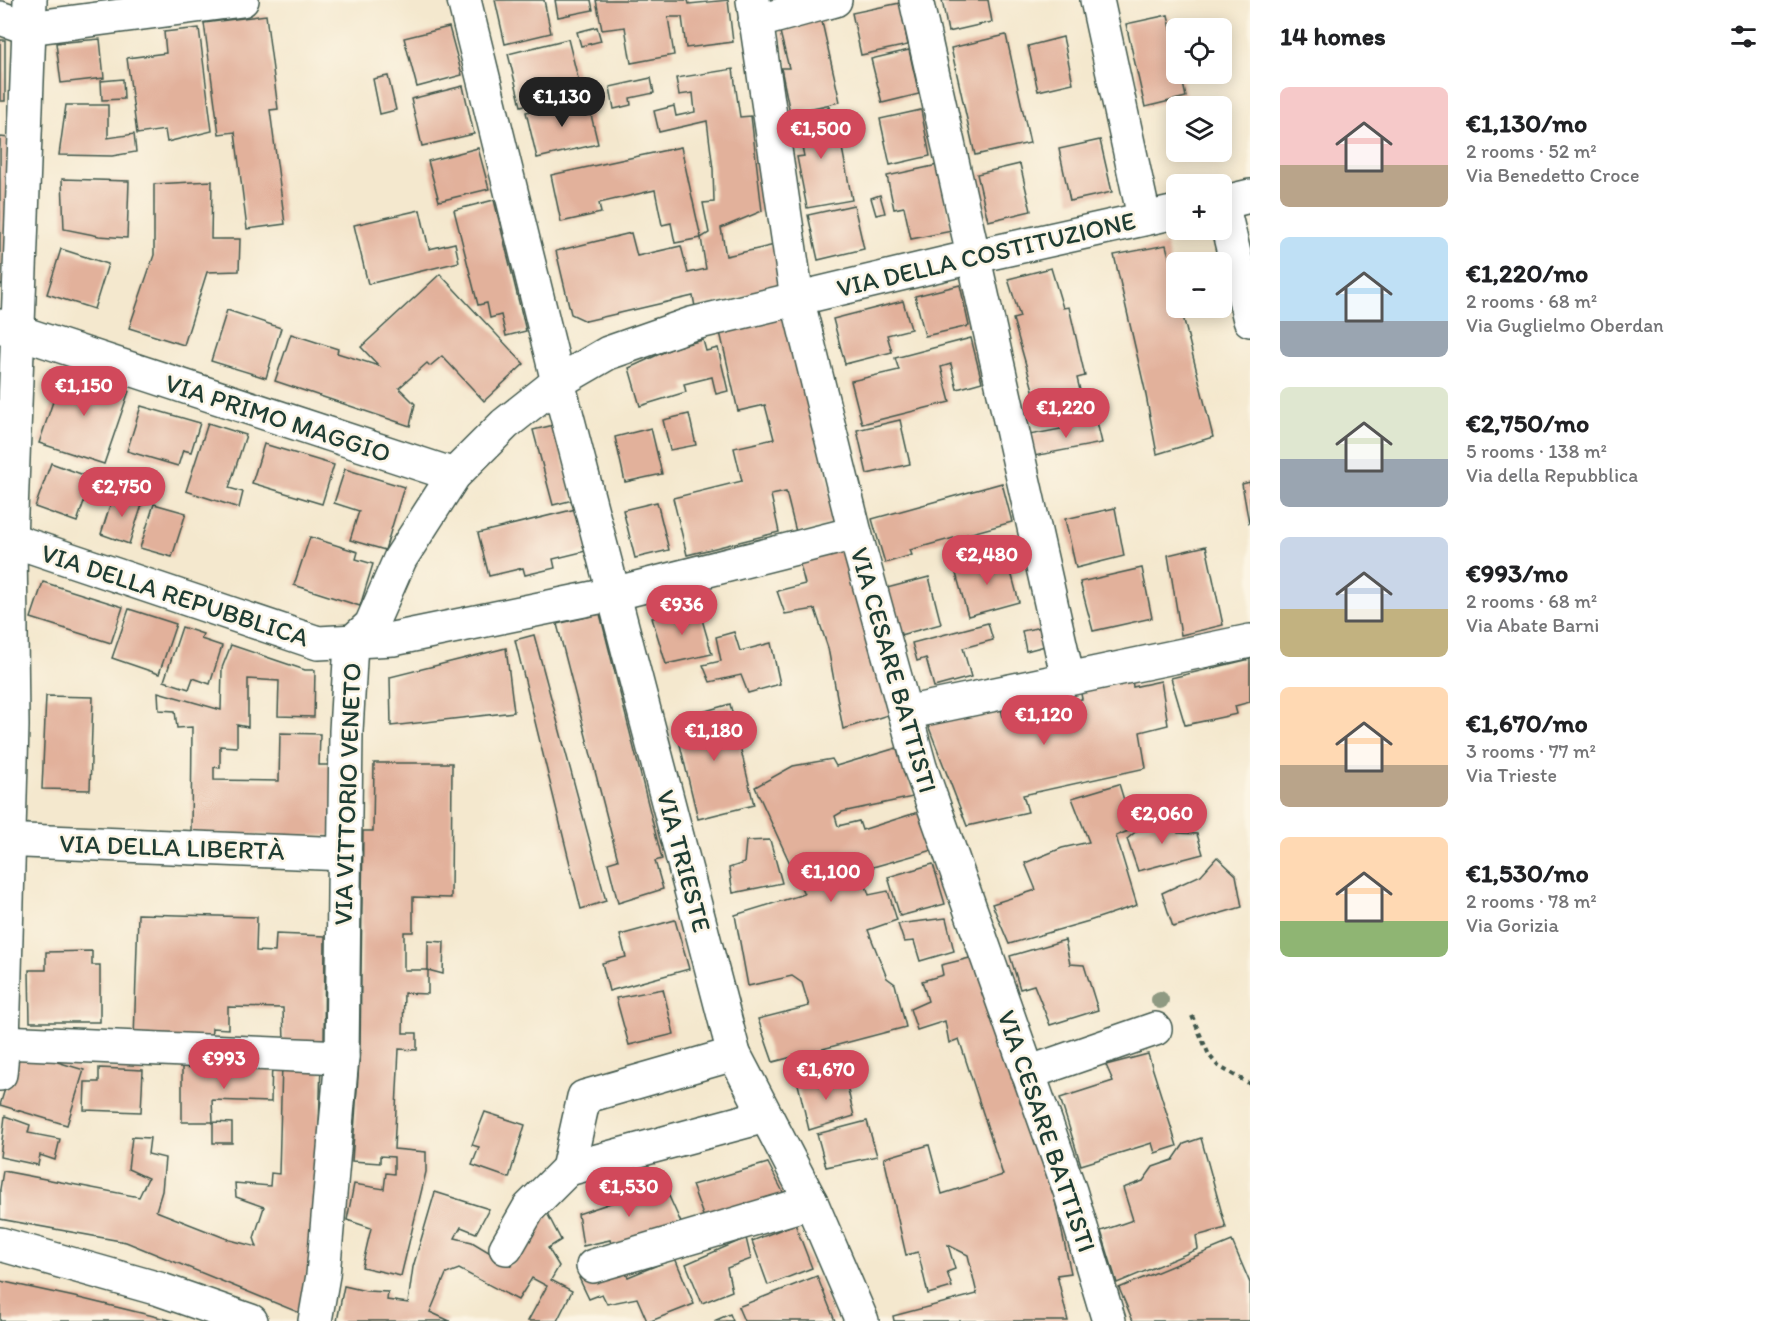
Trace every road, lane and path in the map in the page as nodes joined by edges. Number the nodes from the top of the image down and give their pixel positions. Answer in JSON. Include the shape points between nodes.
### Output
{"nodes":[{"id":1,"x":242,"y":0,"type":"edge"},
{"id":2,"x":464,"y":0,"type":"edge"},
{"id":3,"x":835,"y":0,"type":"edge"},
{"id":4,"x":916,"y":0,"type":"edge"},
{"id":5,"x":1097,"y":0,"type":"edge"},
{"id":6,"x":754,"y":11,"type":"edge"},
{"id":7,"x":20,"y":15,"type":"edge"},
{"id":8,"x":1250,"y":196,"type":"edge"},
{"id":9,"x":1232,"y":200,"type":"edge"},
{"id":10,"x":1166,"y":214,"type":"edge"},
{"id":11,"x":1144,"y":217,"type":"junction"},
{"id":12,"x":1230,"y":240,"type":"edge"},
{"id":13,"x":972,"y":257,"type":"junction"},
{"id":14,"x":796,"y":298,"type":"junction"},
{"id":15,"x":1250,"y":320,"type":"edge"},
{"id":16,"x":9,"y":330,"type":"edge"},
{"id":17,"x":558,"y":382,"type":"junction"},
{"id":18,"x":454,"y":475,"type":"junction"},
{"id":19,"x":855,"y":533,"type":"junction"},
{"id":20,"x":5,"y":538,"type":"edge"},
{"id":21,"x":613,"y":594,"type":"junction"},
{"id":22,"x":1250,"y":641,"type":"edge"},
{"id":23,"x":351,"y":643,"type":"junction"},
{"id":24,"x":1068,"y":679,"type":"junction"},
{"id":25,"x":904,"y":713,"type":"junction"},
{"id":26,"x":6,"y":724,"type":"edge"},
{"id":27,"x":5,"y":841,"type":"edge"},
{"id":28,"x":345,"y":854,"type":"junction"},
{"id":29,"x":1192,"y":1016,"type":"dead end"},
{"id":30,"x":1155,"y":1029,"type":"dead end"},
{"id":31,"x":3,"y":1041,"type":"junction"},
{"id":32,"x":734,"y":1054,"type":"junction"},
{"id":33,"x":342,"y":1057,"type":"junction"},
{"id":34,"x":1028,"y":1073,"type":"junction"},
{"id":35,"x":0,"y":1074,"type":"edge"},
{"id":36,"x":1250,"y":1084,"type":"edge"},
{"id":37,"x":765,"y":1116,"type":"junction"},
{"id":38,"x":568,"y":1169,"type":"junction"},
{"id":39,"x":811,"y":1202,"type":"junction"},
{"id":40,"x":0,"y":1244,"type":"edge"},
{"id":41,"x":506,"y":1248,"type":"dead end"},
{"id":42,"x":593,"y":1266,"type":"dead end"},
{"id":43,"x":251,"y":1321,"type":"edge"},
{"id":44,"x":315,"y":1321,"type":"edge"},
{"id":45,"x":862,"y":1321,"type":"edge"},
{"id":46,"x":1109,"y":1321,"type":"edge"}],
"edges":[{"from":1,"to":7,"type":"street"},
{"from":2,"to":17,"type":"street","name":"VIA TRIESTE"},
{"from":3,"to":6,"type":"street"},
{"from":4,"to":13,"type":"street"},
{"from":5,"to":11,"type":"street"},
{"from":6,"to":14,"type":"street","name":"VIA CESARE BATTISTI"},
{"from":7,"to":16,"type":"street"},
{"from":8,"to":9,"type":"street"},
{"from":10,"to":11,"type":"street","name":"VIA DELLA COSTITUZIONE"},
{"from":11,"to":13,"type":"street","name":"VIA DELLA COSTITUZIONE"},
{"from":12,"to":15,"type":"street"},
{"from":13,"to":14,"type":"street","name":"VIA DELLA COSTITUZIONE"},
{"from":13,"to":24,"type":"street"},
{"from":14,"to":17,"type":"street","name":"VIA VITTORIO VENETO","via":[[691,324],[609,352]]},
{"from":14,"to":19,"type":"street","name":"VIA CESARE BATTISTI"},
{"from":16,"to":18,"type":"street","name":"VIA PRIMO MAGGIO"},
{"from":16,"to":20,"type":"street"},
{"from":17,"to":18,"type":"street","name":"VIA VITTORIO VENETO","via":[[506,424]]},
{"from":17,"to":21,"type":"street","name":"VIA TRIESTE"},
{"from":18,"to":23,"type":"street","name":"VIA VITTORIO VENETO","via":[[400,559],[371,625]]},
{"from":19,"to":21,"type":"street","name":"VIA DELLA REPUBBLICA"},
{"from":19,"to":25,"type":"street","name":"VIA CESARE BATTISTI"},
{"from":20,"to":23,"type":"street","name":"VIA DELLA REPUBBLICA","via":[[318,643]]},
{"from":20,"to":26,"type":"street"},
{"from":21,"to":23,"type":"street","name":"VIA DELLA REPUBBLICA","via":[[393,639]]},
{"from":21,"to":32,"type":"street","name":"VIA TRIESTE"},
{"from":22,"to":24,"type":"street"},
{"from":23,"to":28,"type":"street","name":"VIA VITTORIO VENETO"},
{"from":24,"to":25,"type":"street"},
{"from":25,"to":34,"type":"street","name":"VIA CESARE BATTISTI"},
{"from":26,"to":27,"type":"street"},
{"from":27,"to":28,"type":"street","name":"VIA DELLA LIBERTÀ"},
{"from":27,"to":31,"type":"street"},
{"from":28,"to":33,"type":"street","name":"VIA VITTORIO VENETO"},
{"from":29,"to":36,"type":"path","via":[[1218,1066]]},
{"from":30,"to":34,"type":"street"},
{"from":31,"to":33,"type":"street"},
{"from":31,"to":35,"type":"street"},
{"from":32,"to":37,"type":"street","name":"VIA TRIESTE"},
{"from":32,"to":38,"type":"street","via":[[584,1097]]},
{"from":33,"to":44,"type":"street","name":"VIA VITTORIO VENETO","via":[[323,1275]]},
{"from":34,"to":46,"type":"street","name":"VIA CESARE BATTISTI","via":[[1070,1191]]},
{"from":37,"to":38,"type":"street"},
{"from":37,"to":39,"type":"street","name":"VIA TRIESTE"},
{"from":38,"to":41,"type":"street","via":[[529,1208]]},
{"from":39,"to":42,"type":"street"},
{"from":39,"to":45,"type":"street","name":"VIA TRIESTE"},
{"from":40,"to":43,"type":"street","via":[[159,1289]]}]}
